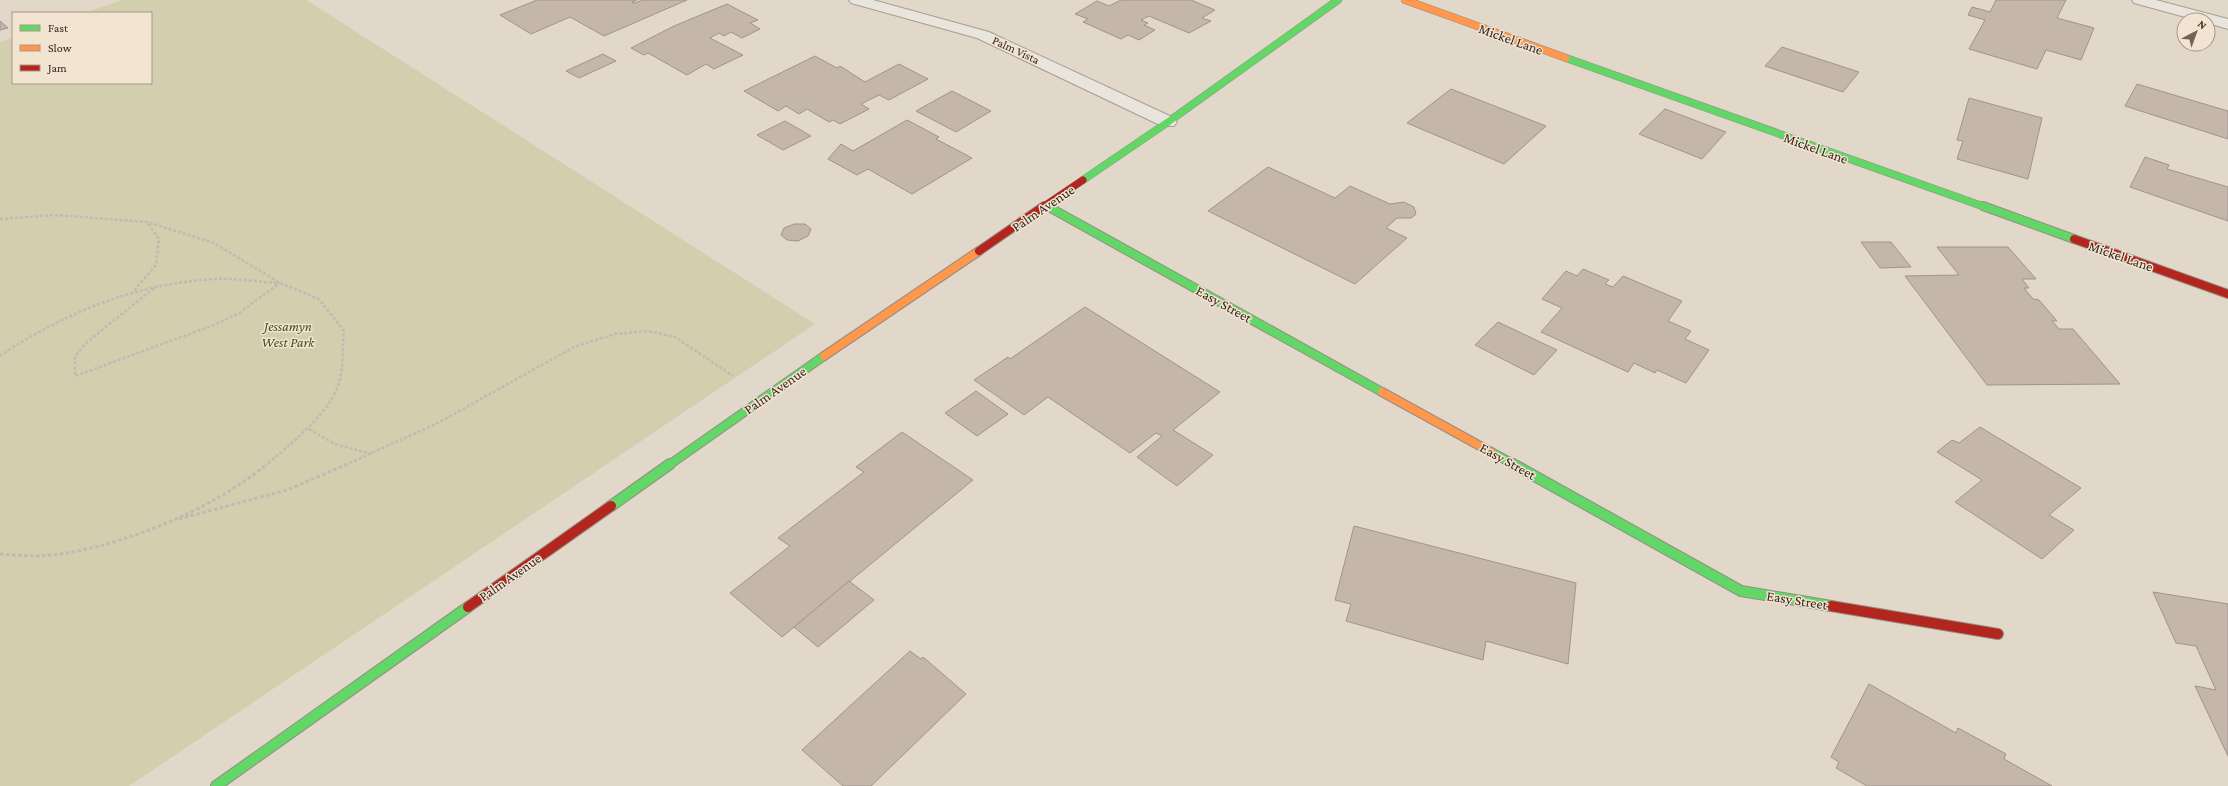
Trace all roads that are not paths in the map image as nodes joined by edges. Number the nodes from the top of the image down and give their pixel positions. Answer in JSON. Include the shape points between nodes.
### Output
{"nodes":[{"id":1,"x":856,"y":0,"type":"edge"},
{"id":2,"x":1338,"y":0,"type":"edge"},
{"id":3,"x":1405,"y":0,"type":"edge"},
{"id":4,"x":2140,"y":0,"type":"edge"},
{"id":5,"x":2228,"y":24,"type":"edge"},
{"id":6,"x":1168,"y":122,"type":"junction"},
{"id":7,"x":1046,"y":206,"type":"junction"},
{"id":8,"x":2228,"y":294,"type":"edge"},
{"id":9,"x":1998,"y":634,"type":"dead end"},
{"id":10,"x":216,"y":786,"type":"edge"}],
"edges":[{"from":1,"to":6,"type":"street","name":"Palm Vista","via":[[983,35]]},
{"from":2,"to":6,"type":"street","name":"Palm Avenue"},
{"from":3,"to":8,"type":"street","name":"Mickel Lane"},
{"from":4,"to":5,"type":"street"},
{"from":6,"to":7,"type":"street","name":"Palm Avenue"},
{"from":7,"to":9,"type":"street","name":"Easy Street","via":[[1741,591]]},
{"from":7,"to":10,"type":"street","name":"Palm Avenue","via":[[767,395]]}]}
